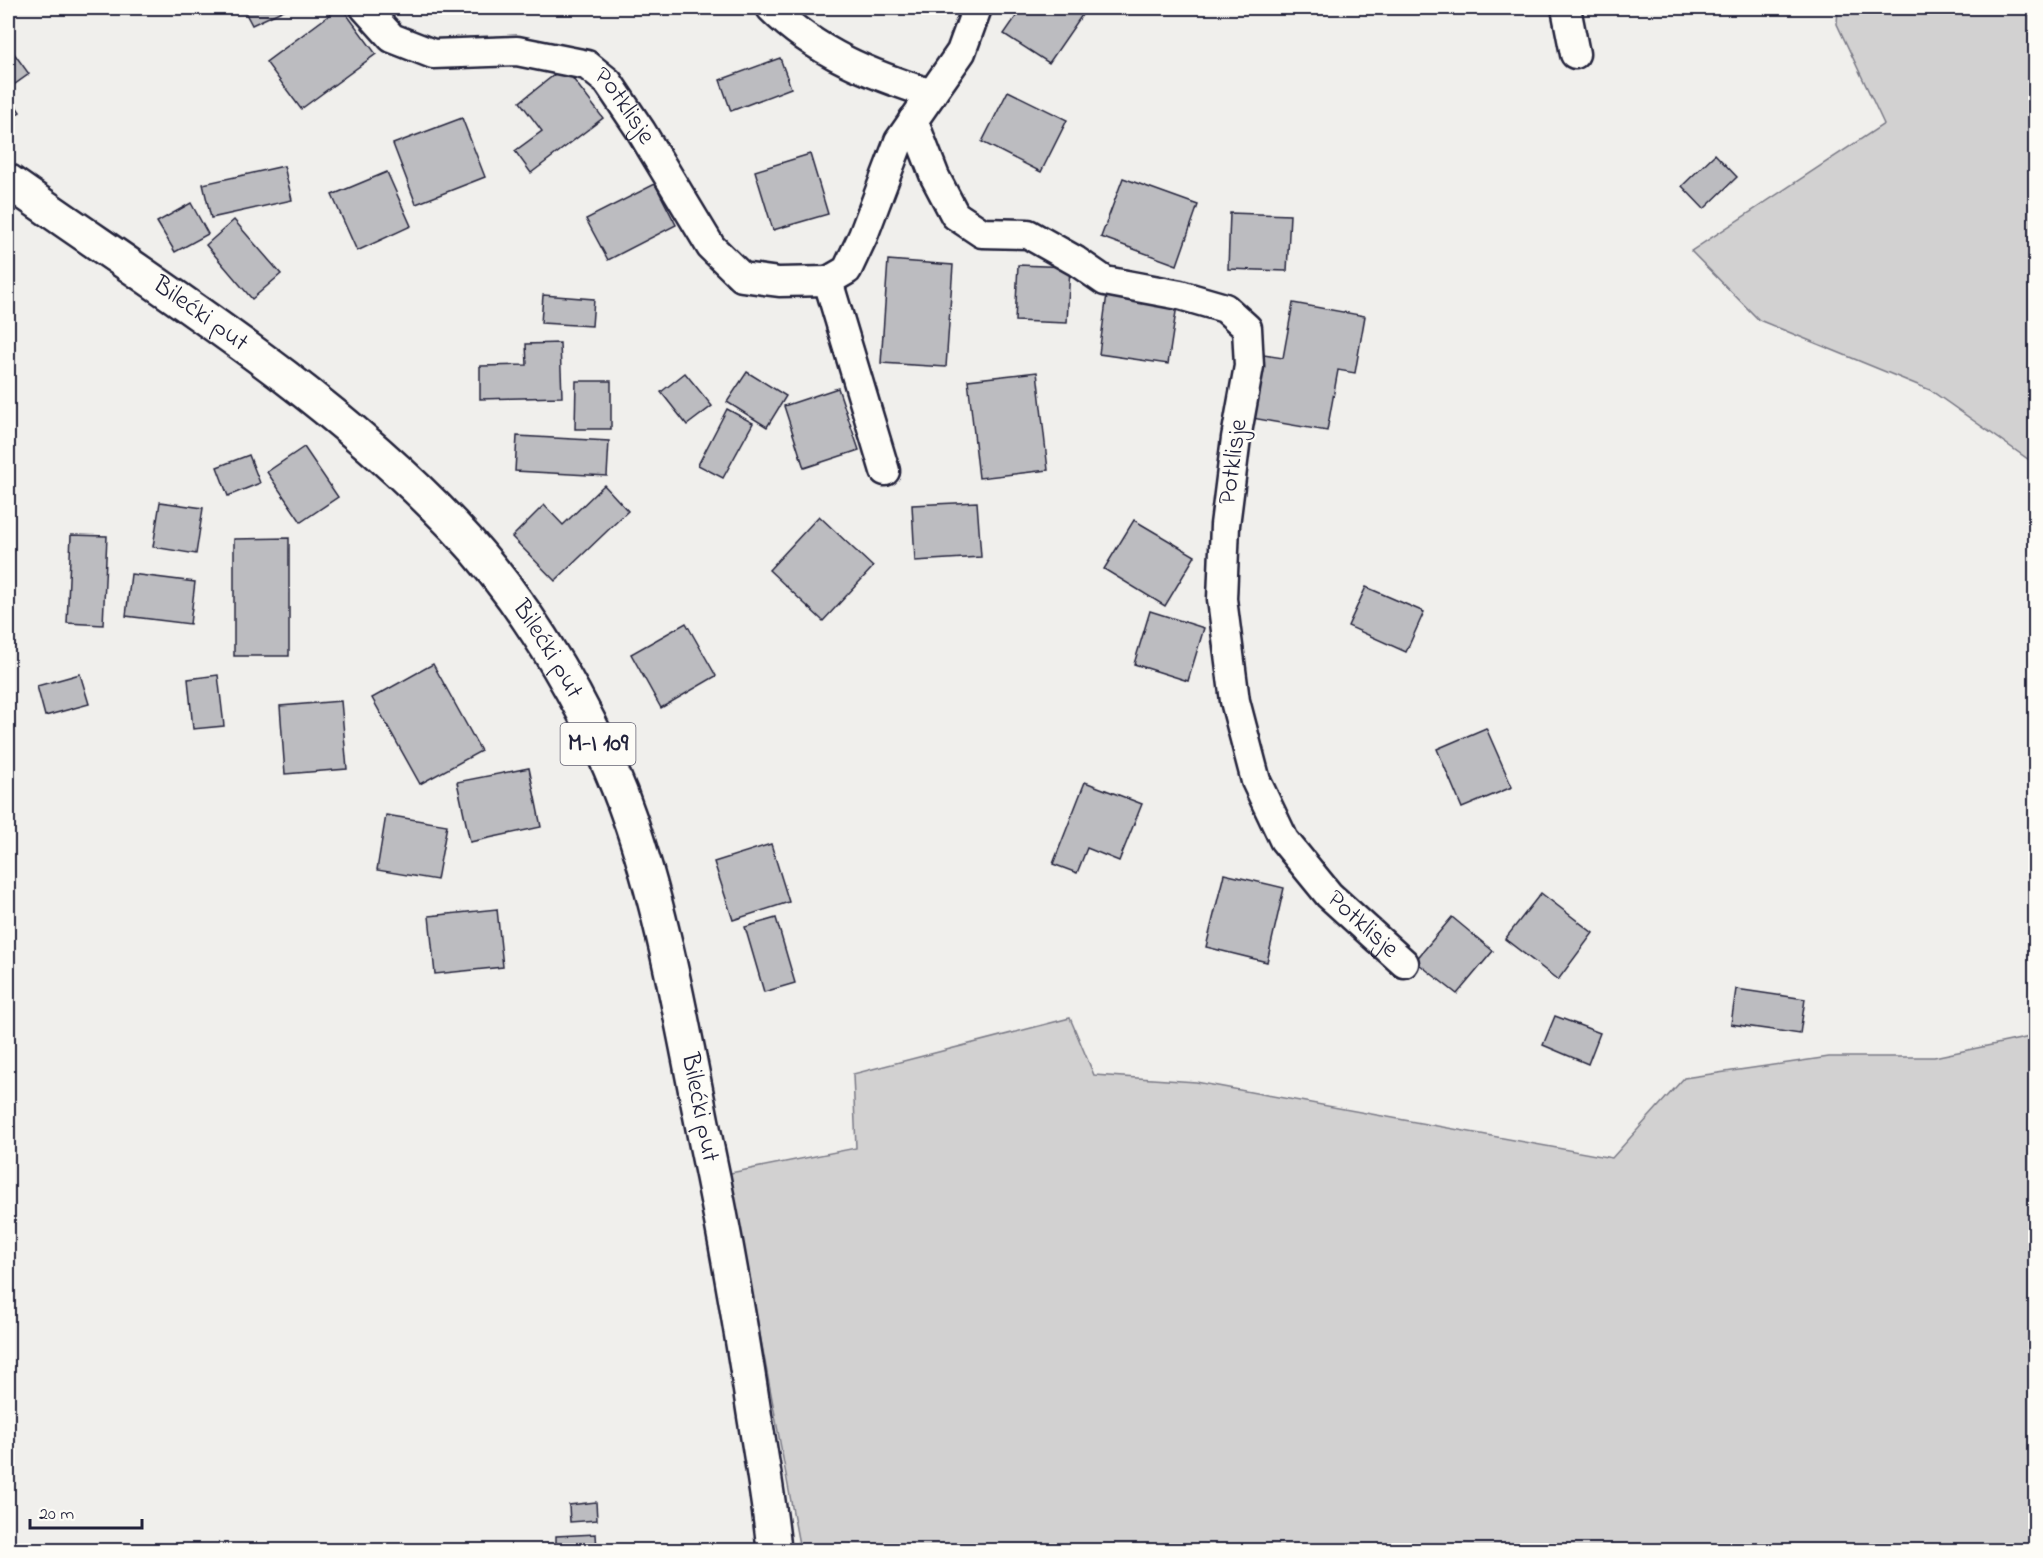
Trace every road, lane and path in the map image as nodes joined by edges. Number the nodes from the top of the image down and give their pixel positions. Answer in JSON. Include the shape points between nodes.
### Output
{"nodes":[{"id":1,"x":365,"y":8,"type":"edge"},
{"id":2,"x":771,"y":8,"type":"edge"},
{"id":3,"x":977,"y":8,"type":"edge"},
{"id":4,"x":1566,"y":8,"type":"edge"},
{"id":5,"x":1575,"y":54,"type":"dead end"},
{"id":6,"x":932,"y":94,"type":"junction"},
{"id":7,"x":913,"y":120,"type":"junction"},
{"id":8,"x":9,"y":189,"type":"edge"},
{"id":9,"x":828,"y":281,"type":"junction"},
{"id":10,"x":885,"y":471,"type":"dead end"},
{"id":11,"x":1404,"y":963,"type":"dead end"},
{"id":12,"x":774,"y":1551,"type":"edge"}],
"edges":[{"from":1,"to":9,"type":"street","name":"Potklisje","via":[[393,38],[433,54],[517,51],[587,65],[608,82],[711,247],[742,277],[778,282]]},
{"from":2,"to":6,"type":"street","via":[[819,48],[881,78]]},
{"from":3,"to":6,"type":"street","via":[[961,52]]},
{"from":4,"to":5,"type":"street"},
{"from":6,"to":7,"type":"street"},
{"from":7,"to":9,"type":"street","via":[[900,141],[847,270]]},
{"from":7,"to":11,"type":"street","name":"Potklisje","via":[[955,215],[982,233],[1028,234],[1105,281],[1225,308],[1247,328],[1249,366],[1225,525],[1222,588],[1235,701],[1256,781],[1284,840],[1329,895]]},
{"from":8,"to":12,"type":"main road","name":"Bilećki put","number":"M-I 109","via":[[271,365],[375,450],[456,528],[493,571],[530,621],[564,678],[589,723],[630,820],[662,933],[724,1232]]},
{"from":9,"to":10,"type":"street"}]}
